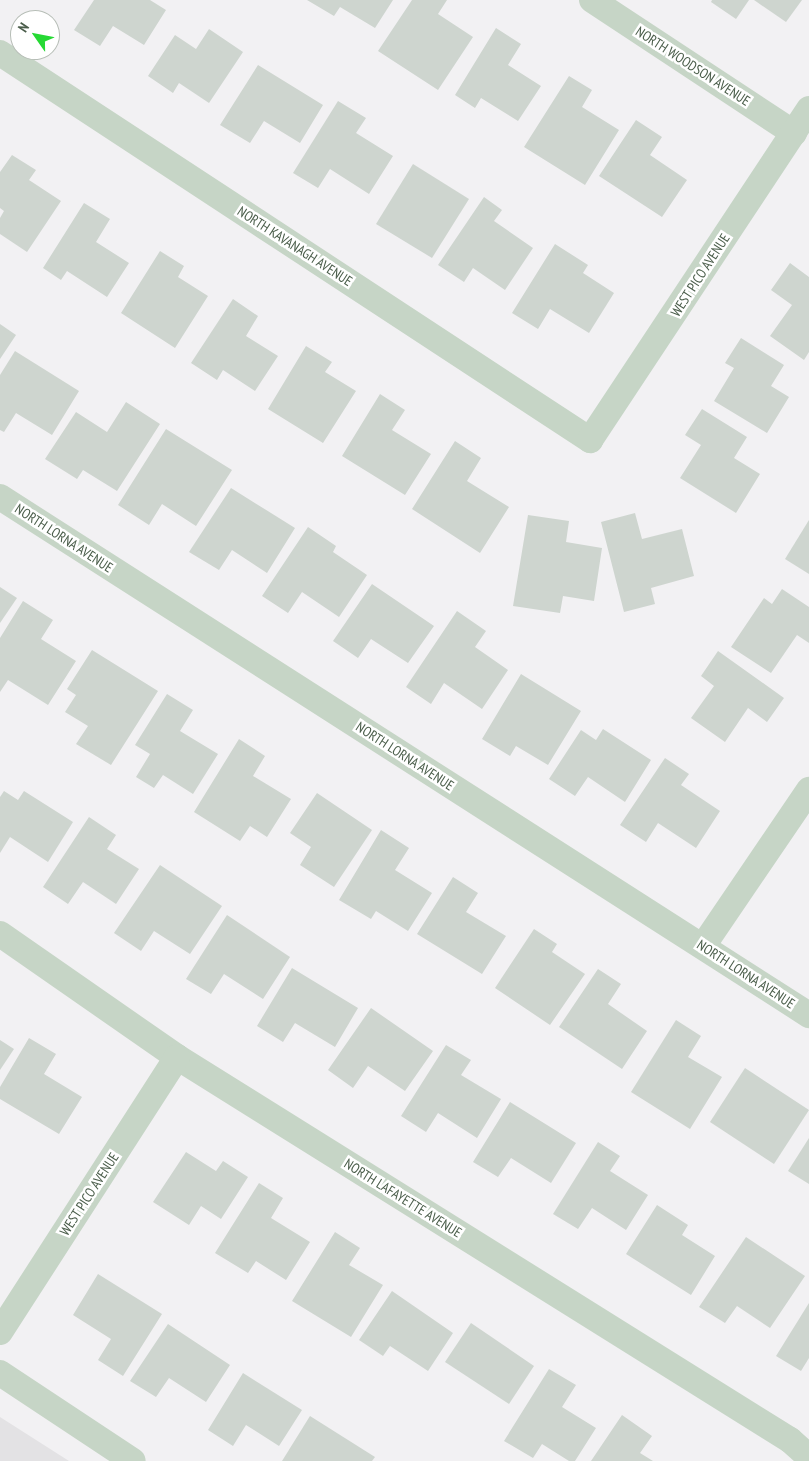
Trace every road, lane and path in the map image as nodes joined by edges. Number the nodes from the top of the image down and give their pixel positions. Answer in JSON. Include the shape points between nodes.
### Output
{"nodes":[{"id":1,"x":592,"y":0,"type":"edge"},
{"id":2,"x":0,"y":53,"type":"edge"},
{"id":3,"x":809,"y":108,"type":"edge"},
{"id":4,"x":794,"y":133,"type":"junction"},
{"id":5,"x":590,"y":440,"type":"joint"},
{"id":6,"x":0,"y":497,"type":"edge"},
{"id":7,"x":809,"y":790,"type":"edge"},
{"id":8,"x":0,"y":934,"type":"edge"},
{"id":9,"x":703,"y":946,"type":"junction"},
{"id":10,"x":809,"y":1015,"type":"edge"},
{"id":11,"x":177,"y":1057,"type":"junction"},
{"id":12,"x":0,"y":1332,"type":"edge"},
{"id":13,"x":0,"y":1373,"type":"edge"},
{"id":14,"x":809,"y":1457,"type":"edge"},
{"id":15,"x":133,"y":1461,"type":"edge"}],
"edges":[{"from":1,"to":4,"type":"street","name":"NORTH WOODSON AVENUE"},
{"from":2,"to":5,"type":"street","name":"NORTH KAVANAGH AVENUE"},
{"from":3,"to":4,"type":"street","name":"WEST PICO AVENUE"},
{"from":4,"to":5,"type":"street","name":"WEST PICO AVENUE"},
{"from":6,"to":9,"type":"street","name":"NORTH LORNA AVENUE"},
{"from":7,"to":9,"type":"street"},
{"from":8,"to":11,"type":"street","name":"NORTH LAFAYETTE AVENUE"},
{"from":9,"to":10,"type":"street","name":"NORTH LORNA AVENUE"},
{"from":11,"to":12,"type":"street","name":"WEST PICO AVENUE"},
{"from":11,"to":14,"type":"street","name":"NORTH LAFAYETTE AVENUE","via":[[790,1440]]},
{"from":13,"to":15,"type":"street"}]}
